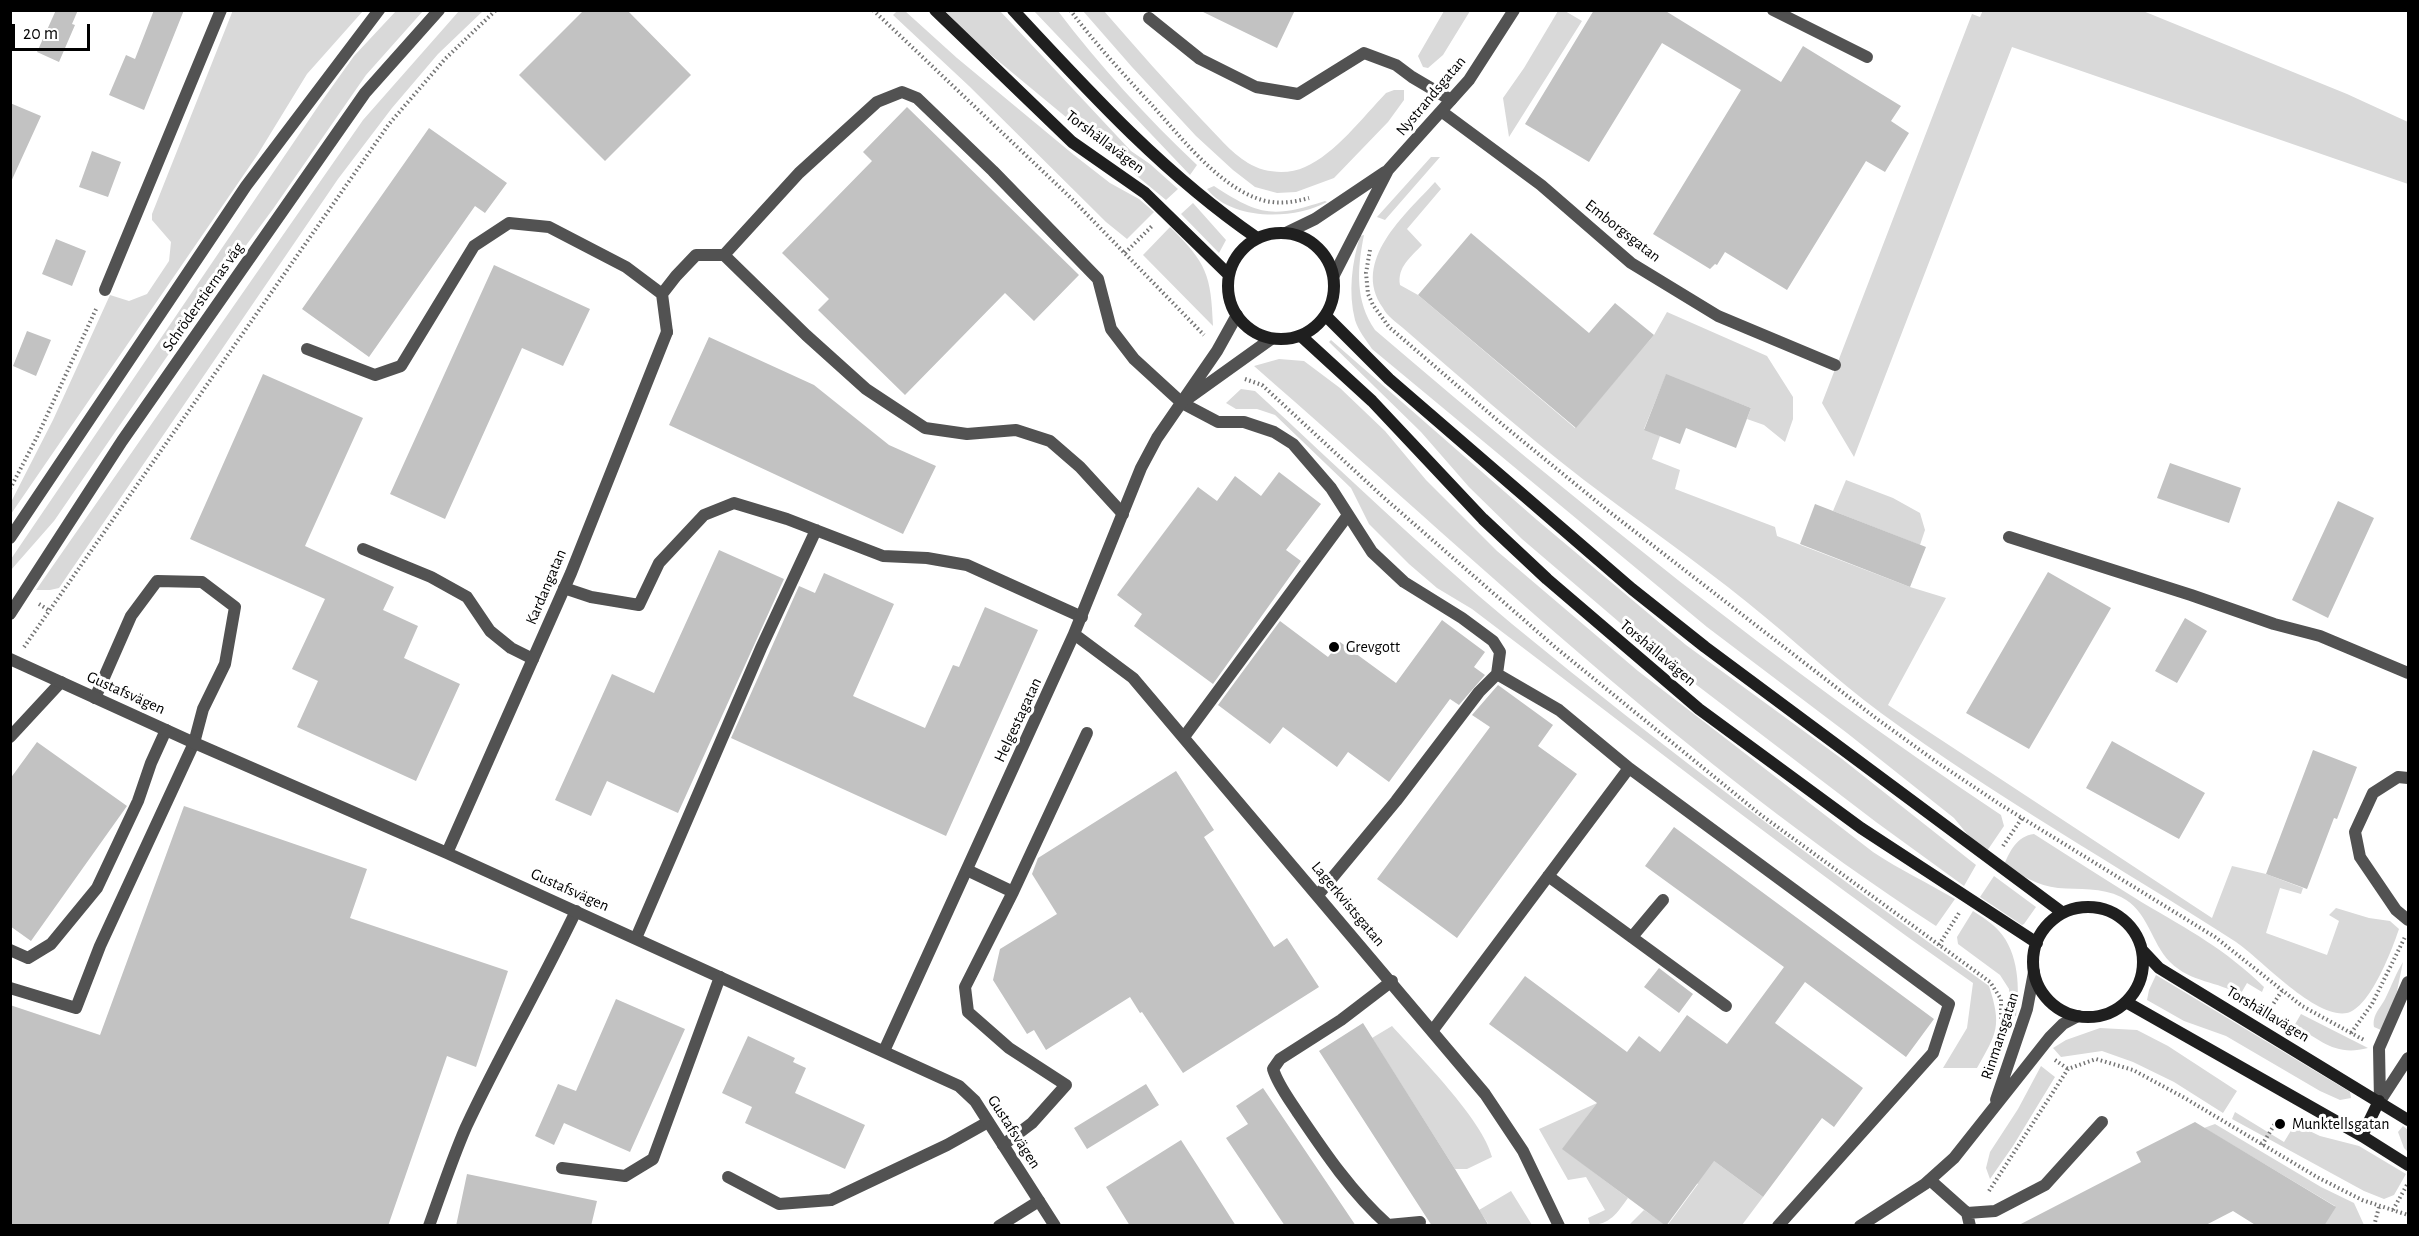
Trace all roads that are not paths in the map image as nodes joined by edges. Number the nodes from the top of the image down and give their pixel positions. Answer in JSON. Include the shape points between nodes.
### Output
{"nodes":[{"id":1,"x":221,"y":10,"type":"edge"},
{"id":2,"x":379,"y":10,"type":"edge"},
{"id":3,"x":439,"y":10,"type":"edge"},
{"id":4,"x":935,"y":10,"type":"edge"},
{"id":5,"x":1013,"y":10,"type":"edge"},
{"id":6,"x":1514,"y":10,"type":"edge"},
{"id":7,"x":1773,"y":10,"type":"edge"},
{"id":8,"x":1149,"y":18,"type":"dead end"},
{"id":9,"x":1867,"y":57,"type":"dead end"},
{"id":10,"x":1451,"y":100,"type":"junction"},
{"id":11,"x":1441,"y":111,"type":"junction"},
{"id":12,"x":1389,"y":170,"type":"junction"},
{"id":13,"x":1286,"y":233,"type":"junction"},
{"id":14,"x":1257,"y":238,"type":"junction"},
{"id":15,"x":724,"y":255,"type":"junction"},
{"id":16,"x":1229,"y":275,"type":"junction"},
{"id":17,"x":1334,"y":275,"type":"junction"},
{"id":18,"x":105,"y":290,"type":"road end"},
{"id":19,"x":662,"y":294,"type":"junction"},
{"id":20,"x":1237,"y":315,"type":"junction"},
{"id":21,"x":1326,"y":316,"type":"junction"},
{"id":22,"x":1301,"y":336,"type":"junction"},
{"id":23,"x":1271,"y":339,"type":"junction"},
{"id":24,"x":307,"y":348,"type":"dead end"},
{"id":25,"x":1835,"y":365,"type":"dead end"},
{"id":26,"x":1182,"y":404,"type":"junction"},
{"id":27,"x":1123,"y":514,"type":"junction"},
{"id":28,"x":1348,"y":516,"type":"junction"},
{"id":29,"x":816,"y":530,"type":"junction"},
{"id":30,"x":2009,"y":537,"type":"dead end"},
{"id":31,"x":10,"y":538,"type":"edge"},
{"id":32,"x":363,"y":549,"type":"dead end"},
{"id":33,"x":564,"y":588,"type":"junction"},
{"id":34,"x":10,"y":614,"type":"edge"},
{"id":35,"x":1082,"y":617,"type":"junction"},
{"id":36,"x":1074,"y":634,"type":"junction"},
{"id":37,"x":533,"y":659,"type":"junction"},
{"id":38,"x":12,"y":660,"type":"edge"},
{"id":39,"x":2409,"y":673,"type":"edge"},
{"id":40,"x":1497,"y":674,"type":"junction"},
{"id":41,"x":61,"y":682,"type":"junction"},
{"id":42,"x":95,"y":698,"type":"junction"},
{"id":43,"x":166,"y":730,"type":"junction"},
{"id":44,"x":1087,"y":733,"type":"dead end"},
{"id":45,"x":10,"y":737,"type":"edge"},
{"id":46,"x":1184,"y":737,"type":"junction"},
{"id":47,"x":194,"y":743,"type":"junction"},
{"id":48,"x":1629,"y":768,"type":"junction"},
{"id":49,"x":2409,"y":778,"type":"edge"},
{"id":50,"x":447,"y":852,"type":"junction"},
{"id":51,"x":967,"y":870,"type":"junction"},
{"id":52,"x":1548,"y":876,"type":"junction"},
{"id":53,"x":1013,"y":892,"type":"junction"},
{"id":54,"x":1318,"y":895,"type":"junction"},
{"id":55,"x":1662,"y":900,"type":"dead end"},
{"id":56,"x":576,"y":911,"type":"junction"},
{"id":57,"x":2063,"y":913,"type":"junction"},
{"id":58,"x":2409,"y":920,"type":"edge"},
{"id":59,"x":1632,"y":937,"type":"junction"},
{"id":60,"x":636,"y":938,"type":"junction"},
{"id":61,"x":2037,"y":943,"type":"junction"},
{"id":62,"x":10,"y":950,"type":"edge"},
{"id":63,"x":2142,"y":951,"type":"junction"},
{"id":64,"x":2034,"y":972,"type":"junction"},
{"id":65,"x":720,"y":977,"type":"junction"},
{"id":66,"x":1392,"y":981,"type":"junction"},
{"id":67,"x":2409,"y":982,"type":"edge"},
{"id":68,"x":10,"y":988,"type":"edge"},
{"id":69,"x":2126,"y":1002,"type":"junction"},
{"id":70,"x":1726,"y":1006,"type":"dead end"},
{"id":71,"x":2078,"y":1016,"type":"junction"},
{"id":72,"x":1432,"y":1029,"type":"junction"},
{"id":73,"x":884,"y":1051,"type":"junction"},
{"id":74,"x":2409,"y":1058,"type":"edge"},
{"id":75,"x":2379,"y":1101,"type":"junction"},
{"id":76,"x":1993,"y":1108,"type":"junction"},
{"id":77,"x":2409,"y":1120,"type":"edge"},
{"id":78,"x":988,"y":1122,"type":"junction"},
{"id":79,"x":2102,"y":1122,"type":"dead end"},
{"id":80,"x":2362,"y":1136,"type":"junction"},
{"id":81,"x":1003,"y":1145,"type":"junction"},
{"id":82,"x":2409,"y":1165,"type":"edge"},
{"id":83,"x":562,"y":1168,"type":"dead end"},
{"id":84,"x":728,"y":1177,"type":"dead end"},
{"id":85,"x":1930,"y":1180,"type":"junction"},
{"id":86,"x":1039,"y":1201,"type":"junction"},
{"id":87,"x":1968,"y":1219,"type":"edge"},
{"id":88,"x":1420,"y":1222,"type":"dead end"},
{"id":89,"x":429,"y":1226,"type":"edge"},
{"id":90,"x":999,"y":1226,"type":"edge"},
{"id":91,"x":1055,"y":1226,"type":"edge"},
{"id":92,"x":1559,"y":1226,"type":"edge"},
{"id":93,"x":1778,"y":1226,"type":"edge"},
{"id":94,"x":1860,"y":1226,"type":"edge"}],
"edges":[{"from":1,"to":18,"type":"street"},
{"from":2,"to":31,"type":"street","name":"Schröderstiernas väg","via":[[246,186]]},
{"from":3,"to":34,"type":"street","name":"Schröderstiernas väg","via":[[365,93],[122,441]]},
{"from":4,"to":16,"type":"main road","name":"Torshällavägen","via":[[1072,142],[1145,193]]},
{"from":5,"to":14,"type":"main road","name":"Torshällavägen","via":[[1120,124],[1224,216]]},
{"from":6,"to":10,"type":"street","name":"Nystrandsgatan","via":[[1469,80]]},
{"from":7,"to":9,"type":"street"},
{"from":8,"to":10,"type":"street","via":[[1200,59],[1256,87],[1298,94],[1364,53],[1396,65]]},
{"from":10,"to":11,"type":"street","name":"Nystrandsgatan"},
{"from":11,"to":12,"type":"street","name":"Nystrandsgatan"},
{"from":11,"to":25,"type":"street","name":"Emborgsgatan","via":[[1541,185],[1631,263],[1718,316]]},
{"from":12,"to":13,"type":"street","name":"Nystrandsgatan","via":[[1315,219]]},
{"from":12,"to":17,"type":"street","name":"Nystrandsgatan"},
{"from":13,"to":14,"type":"main road"},
{"from":13,"to":17,"type":"main road","via":[[1316,246]]},
{"from":14,"to":16,"type":"main road","via":[[1240,251]]},
{"from":15,"to":19,"type":"street","via":[[696,255]]},
{"from":15,"to":26,"type":"street","via":[[808,165],[877,102],[902,92],[917,98],[1098,279],[1111,329],[1134,359]]},
{"from":15,"to":27,"type":"street","via":[[866,389],[925,428],[968,434],[1016,430],[1050,441]]},
{"from":16,"to":20,"type":"main road","via":[[1229,297]]},
{"from":17,"to":21,"type":"main road","via":[[1334,294]]},
{"from":19,"to":24,"type":"street","via":[[626,267],[549,227],[509,223],[474,246],[401,366],[375,375]]},
{"from":19,"to":33,"type":"street","name":"Kardangatan","via":[[667,332]]},
{"from":20,"to":23,"type":"main road","via":[[1248,328]]},
{"from":20,"to":26,"type":"street","name":"Helgestagatan"},
{"from":21,"to":22,"type":"main road"},
{"from":21,"to":57,"type":"main road","name":"Torshällavägen","via":[[1389,379],[1632,589]]},
{"from":22,"to":23,"type":"main road"},
{"from":22,"to":61,"type":"main road","name":"Torshällavägen","via":[[1372,401],[1483,519],[1612,636],[1709,716],[1861,828]]},
{"from":23,"to":26,"type":"street","name":"Helgestagatan"},
{"from":26,"to":27,"type":"street","name":"Helgestagatan","via":[[1146,458]]},
{"from":26,"to":28,"type":"street","via":[[1218,422],[1244,422],[1274,432],[1293,444],[1331,488]]},
{"from":27,"to":35,"type":"street","name":"Helgestagatan"},
{"from":28,"to":40,"type":"street","via":[[1372,552],[1404,582],[1493,642],[1500,652]]},
{"from":28,"to":46,"type":"street"},
{"from":29,"to":33,"type":"street","via":[[734,503],[704,516],[659,562],[639,605]]},
{"from":29,"to":35,"type":"street","via":[[883,556],[967,565]]},
{"from":29,"to":60,"type":"street"},
{"from":30,"to":39,"type":"street","via":[[2320,636]]},
{"from":32,"to":37,"type":"street","via":[[431,577],[467,597],[490,631]]},
{"from":33,"to":37,"type":"street","name":"Kardangatan"},
{"from":35,"to":36,"type":"street","name":"Helgestagatan"},
{"from":36,"to":46,"type":"street","name":"Lagerkvistsgatan","via":[[1133,678]]},
{"from":36,"to":51,"type":"street","name":"Helgestagatan"},
{"from":37,"to":50,"type":"street","name":"Kardangatan"},
{"from":38,"to":41,"type":"street","name":"Gustafsvägen"},
{"from":40,"to":48,"type":"street","via":[[1559,710]]},
{"from":40,"to":54,"type":"street"},
{"from":41,"to":42,"type":"street","name":"Gustafsvägen"},
{"from":41,"to":45,"type":"street"},
{"from":42,"to":43,"type":"street","name":"Gustafsvägen"},
{"from":42,"to":47,"type":"street","via":[[131,616],[157,581],[202,582],[235,608],[225,664],[203,710]]},
{"from":43,"to":47,"type":"street","name":"Gustafsvägen"},
{"from":43,"to":62,"type":"street","via":[[97,888],[51,944],[28,958]]},
{"from":44,"to":53,"type":"street"},
{"from":46,"to":54,"type":"street","name":"Lagerkvistsgatan"},
{"from":47,"to":50,"type":"street","name":"Gustafsvägen"},
{"from":47,"to":68,"type":"street","via":[[100,946],[76,1008]]},
{"from":48,"to":52,"type":"street"},
{"from":48,"to":93,"type":"street","via":[[1949,1004],[1933,1053]]},
{"from":49,"to":58,"type":"street","via":[[2398,777],[2373,793],[2355,832],[2360,857],[2396,910]]},
{"from":50,"to":56,"type":"street","name":"Gustafsvägen"},
{"from":51,"to":53,"type":"street"},
{"from":51,"to":73,"type":"street","name":"Helgestagatan"},
{"from":52,"to":59,"type":"street"},
{"from":52,"to":72,"type":"street"},
{"from":53,"to":81,"type":"street","via":[[964,987],[968,1012],[1009,1048],[1066,1085],[1032,1123]]},
{"from":54,"to":66,"type":"street","name":"Lagerkvistsgatan"},
{"from":55,"to":59,"type":"street"},
{"from":56,"to":60,"type":"street","name":"Gustafsvägen"},
{"from":56,"to":89,"type":"street","via":[[465,1130]]},
{"from":57,"to":61,"type":"main road","via":[[2049,923]]},
{"from":57,"to":63,"type":"main road","via":[[2088,907],[2109,911],[2127,923]]},
{"from":59,"to":70,"type":"street"},
{"from":60,"to":65,"type":"street","name":"Gustafsvägen"},
{"from":61,"to":64,"type":"main road"},
{"from":63,"to":69,"type":"main road","via":[[2140,982]]},
{"from":63,"to":75,"type":"main road","name":"Torshällavägen","via":[[2159,968]]},
{"from":64,"to":71,"type":"main road","via":[[2050,1001]]},
{"from":64,"to":76,"type":"street","name":"Rinmansgatan","via":[[2027,1009]]},
{"from":65,"to":73,"type":"street","name":"Gustafsvägen"},
{"from":65,"to":83,"type":"street","via":[[653,1159],[625,1176]]},
{"from":66,"to":72,"type":"street","name":"Lagerkvistsgatan"},
{"from":66,"to":88,"type":"street","via":[[1280,1059],[1273,1069],[1310,1131],[1362,1202],[1388,1225]]},
{"from":67,"to":74,"type":"street","via":[[2379,1048],[2380,1101]]},
{"from":69,"to":71,"type":"main road","via":[[2099,1016]]},
{"from":69,"to":80,"type":"main road"},
{"from":71,"to":76,"type":"street","name":"Rinmansgatan","via":[[2056,1030]]},
{"from":72,"to":92,"type":"street","name":"Lagerkvistsgatan","via":[[1485,1094],[1523,1151]]},
{"from":73,"to":78,"type":"street","name":"Gustafsvägen","via":[[959,1086],[975,1101]]},
{"from":75,"to":77,"type":"main road","name":"Torshällavägen"},
{"from":75,"to":80,"type":"main road"},
{"from":76,"to":85,"type":"street","name":"Rinmansgatan","via":[[1954,1158]]},
{"from":78,"to":81,"type":"street","name":"Gustafsvägen"},
{"from":78,"to":84,"type":"street","via":[[831,1200],[780,1204]]},
{"from":79,"to":87,"type":"street","via":[[2045,1185],[1995,1211]]},
{"from":80,"to":82,"type":"main road"},
{"from":81,"to":86,"type":"street","name":"Gustafsvägen"},
{"from":85,"to":87,"type":"street"},
{"from":85,"to":94,"type":"street","name":"Rinmansgatan"},
{"from":86,"to":90,"type":"street"},
{"from":86,"to":91,"type":"street","name":"Gustafsvägen"}]}
